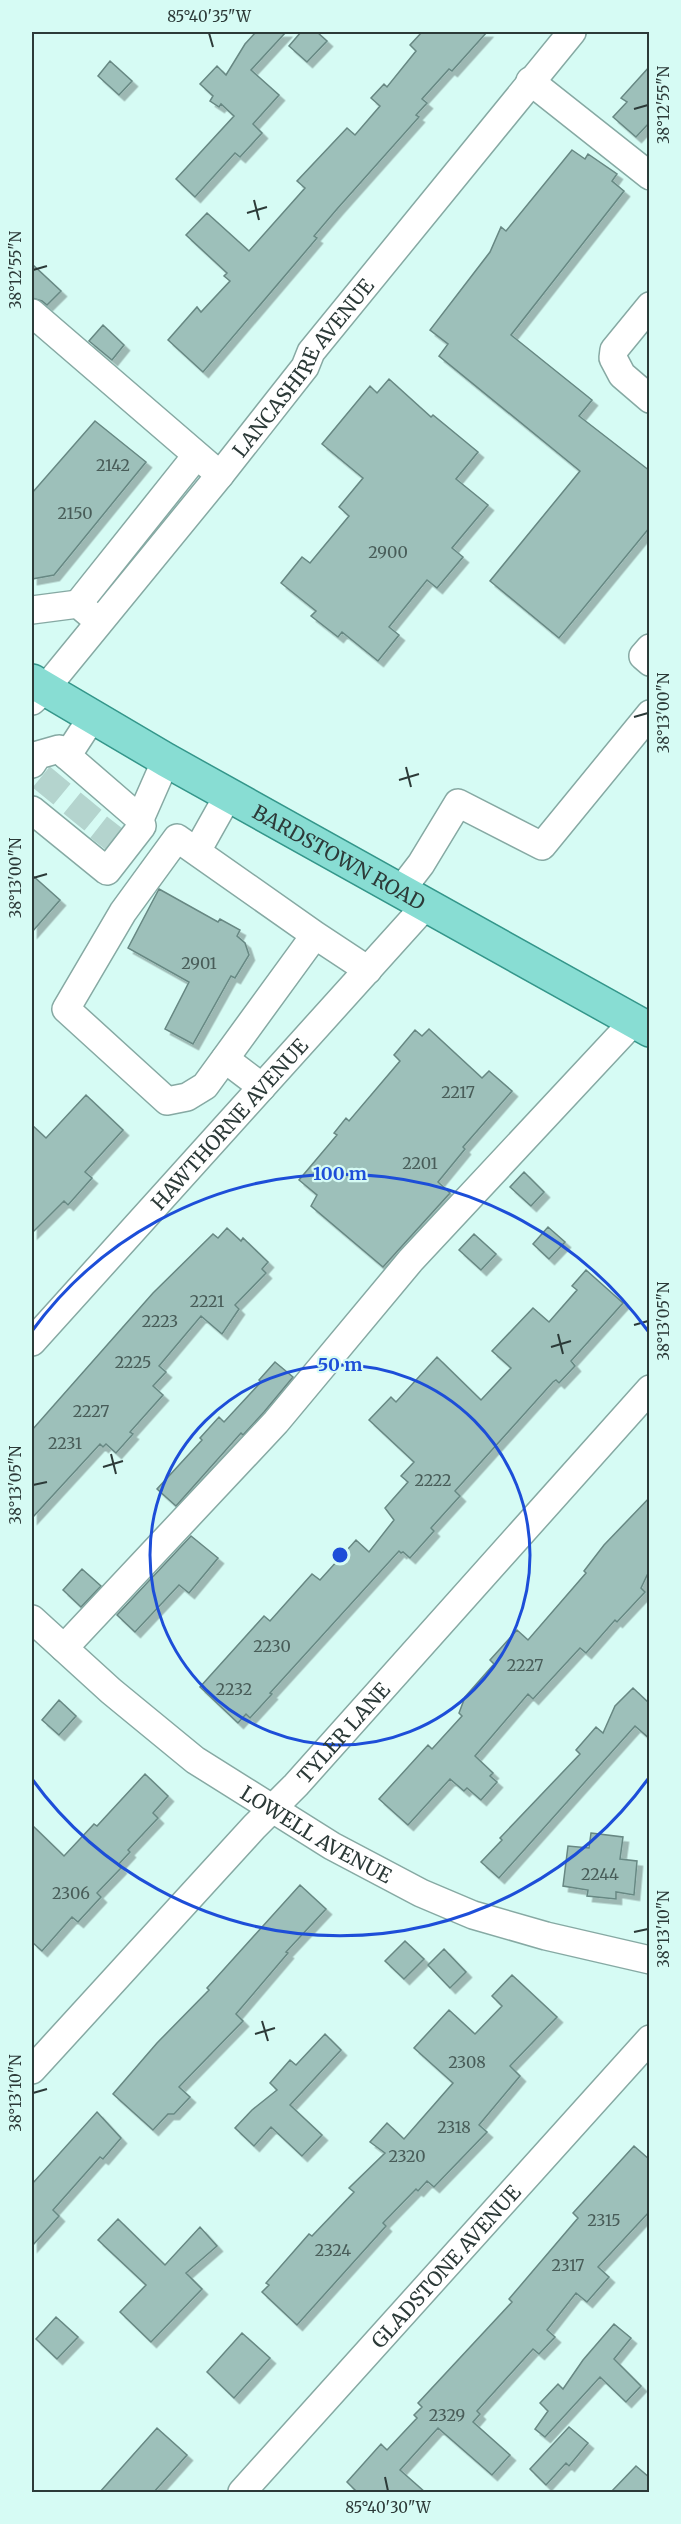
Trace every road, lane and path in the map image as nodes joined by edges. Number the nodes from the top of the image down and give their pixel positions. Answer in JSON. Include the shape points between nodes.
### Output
{"nodes":[{"id":1,"x":572,"y":32,"type":"edge"},
{"id":2,"x":530,"y":81,"type":"junction"},
{"id":3,"x":650,"y":176,"type":"edge"},
{"id":4,"x":650,"y":306,"type":"edge"},
{"id":5,"x":32,"y":313,"type":"edge"},
{"id":6,"x":650,"y":399,"type":"edge"},
{"id":7,"x":196,"y":456,"type":"junction"},
{"id":8,"x":220,"y":475,"type":"junction"},
{"id":9,"x":78,"y":603,"type":"junction"},
{"id":10,"x":32,"y":610,"type":"edge"},
{"id":11,"x":99,"y":622,"type":"junction"},
{"id":12,"x":650,"y":648,"type":"edge"},
{"id":13,"x":650,"y":662,"type":"edge"},
{"id":14,"x":36,"y":691,"type":"edge"},
{"id":15,"x":650,"y":714,"type":"edge"},
{"id":16,"x":93,"y":716,"type":"junction"},
{"id":17,"x":166,"y":760,"type":"junction"},
{"id":18,"x":67,"y":763,"type":"junction"},
{"id":19,"x":32,"y":764,"type":"tunnel mouth"},
{"id":20,"x":229,"y":794,"type":"junction"},
{"id":21,"x":35,"y":805,"type":"edge"},
{"id":22,"x":129,"y":817,"type":"junction"},
{"id":23,"x":197,"y":851,"type":"junction"},
{"id":24,"x":414,"y":897,"type":"junction"},
{"id":25,"x":315,"y":935,"type":"junction"},
{"id":26,"x":368,"y":970,"type":"junction"},
{"id":27,"x":642,"y":1025,"type":"edge"},
{"id":28,"x":225,"y":1059,"type":"junction"},
{"id":29,"x":262,"y":1087,"type":"junction"},
{"id":30,"x":32,"y":1342,"type":"edge"},
{"id":31,"x":650,"y":1389,"type":"edge"},
{"id":32,"x":32,"y":1619,"type":"edge"},
{"id":33,"x":64,"y":1648,"type":"junction"},
{"id":34,"x":273,"y":1810,"type":"junction"},
{"id":35,"x":650,"y":1960,"type":"edge"},
{"id":36,"x":650,"y":2039,"type":"edge"},
{"id":37,"x":32,"y":2070,"type":"edge"},
{"id":38,"x":242,"y":2493,"type":"edge"}],
"edges":[{"from":1,"to":2,"type":"street","name":"LANCASHIRE AVENUE"},
{"from":2,"to":3,"type":"street"},
{"from":2,"to":8,"type":"street","name":"LANCASHIRE AVENUE","via":[[311,352],[305,367]]},
{"from":4,"to":6,"type":"street","via":[[614,350],[612,358],[622,375]]},
{"from":5,"to":7,"type":"street"},
{"from":7,"to":8,"type":"street"},
{"from":7,"to":9,"type":"street"},
{"from":8,"to":11,"type":"street","name":"LANCASHIRE AVENUE"},
{"from":9,"to":10,"type":"street"},
{"from":9,"to":11,"type":"street"},
{"from":11,"to":14,"type":"street","name":"LANCASHIRE AVENUE"},
{"from":12,"to":13,"type":"street","via":[[643,656]]},
{"from":14,"to":16,"type":"main road","name":"BARDSTOWN ROAD"},
{"from":15,"to":24,"type":"street","name":"HAWTHORNE AVENUE","via":[[542,846],[458,803],[421,864]]},
{"from":16,"to":17,"type":"main road","name":"BARDSTOWN ROAD"},
{"from":16,"to":18,"type":"street"},
{"from":17,"to":20,"type":"main road","name":"BARDSTOWN ROAD"},
{"from":17,"to":22,"type":"street"},
{"from":18,"to":19,"type":"street","via":[[59,749],[38,755]]},
{"from":18,"to":22,"type":"street"},
{"from":20,"to":23,"type":"street"},
{"from":20,"to":24,"type":"main road","name":"BARDSTOWN ROAD"},
{"from":21,"to":22,"type":"street","via":[[96,852],[107,871],[142,826]]},
{"from":23,"to":25,"type":"street"},
{"from":23,"to":28,"type":"street","via":[[177,838],[123,912],[66,1009],[167,1101],[205,1086]]},
{"from":24,"to":26,"type":"street","name":"HAWTHORNE AVENUE"},
{"from":24,"to":27,"type":"main road","name":"BARDSTOWN ROAD"},
{"from":25,"to":26,"type":"street"},
{"from":25,"to":28,"type":"street"},
{"from":26,"to":29,"type":"street","name":"HAWTHORNE AVENUE"},
{"from":27,"to":33,"type":"street","via":[[411,1260],[276,1422]]},
{"from":28,"to":29,"type":"street"},
{"from":29,"to":30,"type":"street","name":"HAWTHORNE AVENUE"},
{"from":31,"to":34,"type":"street","name":"TYLER LANE"},
{"from":32,"to":33,"type":"street","name":"LOWELL AVENUE"},
{"from":33,"to":34,"type":"street","name":"LOWELL AVENUE","via":[[195,1760]]},
{"from":34,"to":35,"type":"street","name":"LOWELL AVENUE","via":[[421,1893],[473,1915]]},
{"from":34,"to":37,"type":"street","name":"TYLER LANE"},
{"from":36,"to":38,"type":"street","name":"GLADSTONE AVENUE"}]}
